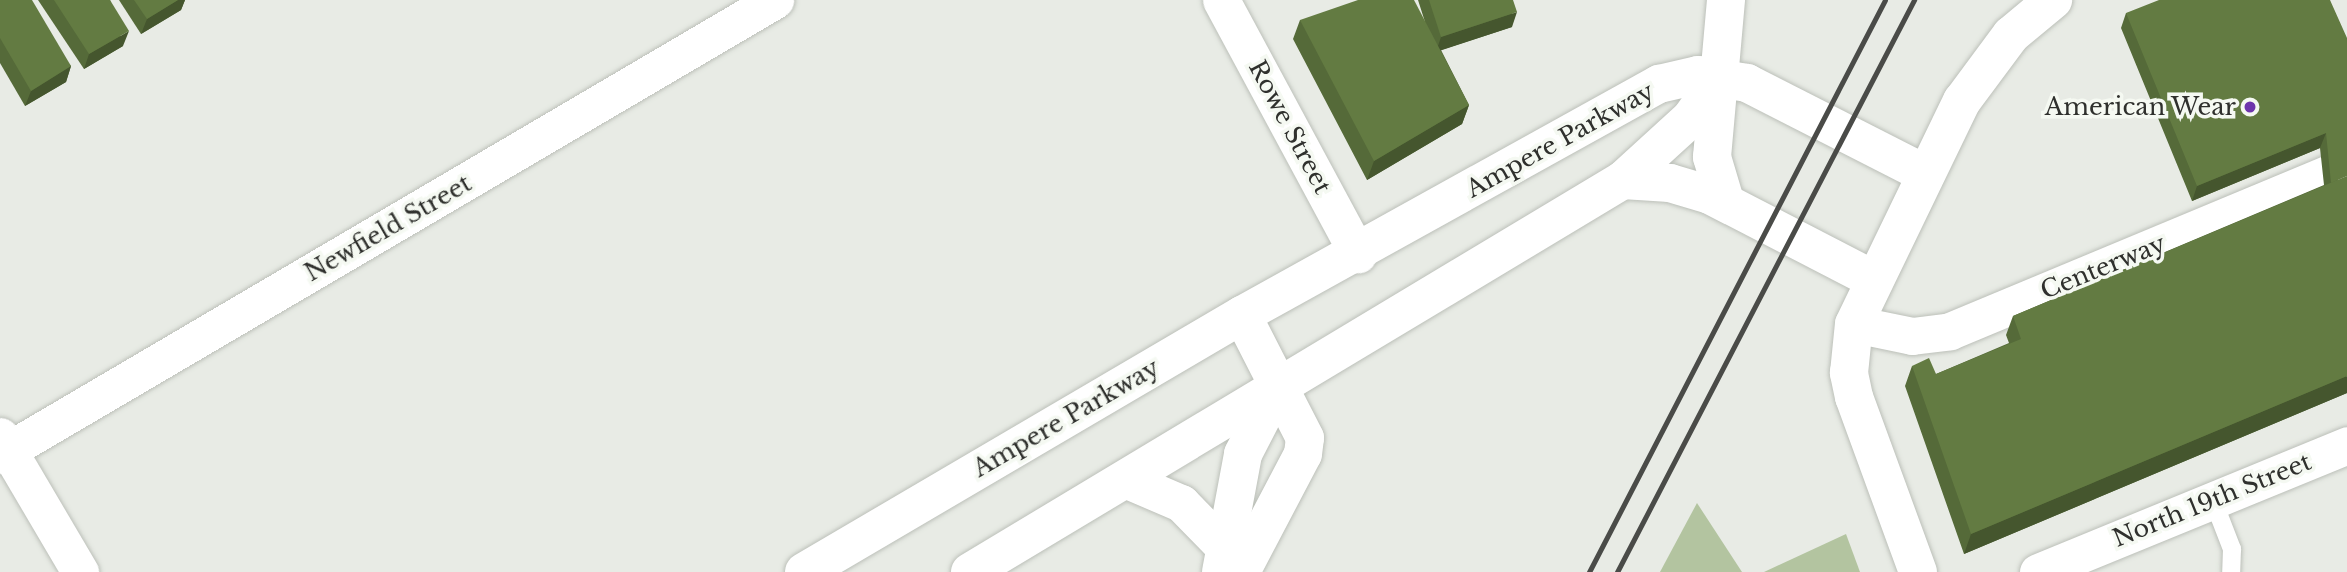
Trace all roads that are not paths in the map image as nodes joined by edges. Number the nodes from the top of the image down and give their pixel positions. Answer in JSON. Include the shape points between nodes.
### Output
{"nodes":[{"id":1,"x":775,"y":0,"type":"edge"},
{"id":2,"x":1726,"y":0,"type":"edge"},
{"id":3,"x":2053,"y":0,"type":"edge"},
{"id":4,"x":1232,"y":4,"type":"edge"},
{"id":5,"x":1720,"y":76,"type":"junction"},
{"id":6,"x":2347,"y":166,"type":"edge"},
{"id":7,"x":1924,"y":173,"type":"junction"},
{"id":8,"x":1623,"y":180,"type":"junction"},
{"id":9,"x":1725,"y":201,"type":"junction"},
{"id":10,"x":1358,"y":254,"type":"junction"},
{"id":11,"x":1871,"y":278,"type":"junction"},
{"id":12,"x":1242,"y":316,"type":"junction"},
{"id":13,"x":1854,"y":324,"type":"junction"},
{"id":14,"x":1280,"y":383,"type":"junction"},
{"id":15,"x":2347,"y":444,"type":"edge"},
{"id":16,"x":3,"y":448,"type":"edge"},
{"id":17,"x":1128,"y":480,"type":"junction"},
{"id":18,"x":2213,"y":500,"type":"junction"},
{"id":19,"x":1229,"y":564,"type":"edge"},
{"id":20,"x":80,"y":572,"type":"edge"},
{"id":21,"x":804,"y":572,"type":"edge"},
{"id":22,"x":970,"y":572,"type":"edge"},
{"id":23,"x":1918,"y":572,"type":"edge"},
{"id":24,"x":2038,"y":572,"type":"edge"},
{"id":25,"x":2231,"y":572,"type":"edge"}],
"edges":[{"from":1,"to":16,"type":"street","name":"Newfield Street"},
{"from":2,"to":5,"type":"street"},
{"from":3,"to":7,"type":"street","via":[[1994,53]]},
{"from":4,"to":10,"type":"street","name":"Rowe Street"},
{"from":5,"to":7,"type":"street","via":[[1769,92]]},
{"from":5,"to":8,"type":"street","name":"Ampere Parkway","via":[[1691,118]]},
{"from":5,"to":9,"type":"street","via":[[1712,157]]},
{"from":5,"to":10,"type":"street","name":"Ampere Parkway","via":[[1678,77],[1642,90]]},
{"from":6,"to":13,"type":"street","name":"Centerway","via":[[1950,331],[1912,337]]},
{"from":7,"to":11,"type":"street"},
{"from":8,"to":9,"type":"street","via":[[1670,183]]},
{"from":8,"to":14,"type":"street","name":"Ampere Parkway"},
{"from":9,"to":11,"type":"street"},
{"from":10,"to":12,"type":"street","name":"Ampere Parkway"},
{"from":11,"to":13,"type":"street"},
{"from":12,"to":14,"type":"street"},
{"from":12,"to":21,"type":"street","name":"Ampere Parkway"},
{"from":13,"to":23,"type":"street","via":[[1849,373],[1854,397]]},
{"from":14,"to":17,"type":"street","name":"Ampere Parkway"},
{"from":14,"to":19,"type":"street","via":[[1243,454]]},
{"from":14,"to":19,"type":"street","via":[[1301,424],[1303,454]]},
{"from":15,"to":18,"type":"street","name":"North 19th Street"},
{"from":16,"to":20,"type":"street"},
{"from":17,"to":19,"type":"street","via":[[1181,503]]},
{"from":17,"to":22,"type":"street","name":"Ampere Parkway"},
{"from":18,"to":24,"type":"street","name":"North 19th Street"},
{"from":18,"to":25,"type":"lane","via":[[2232,550]]}]}
